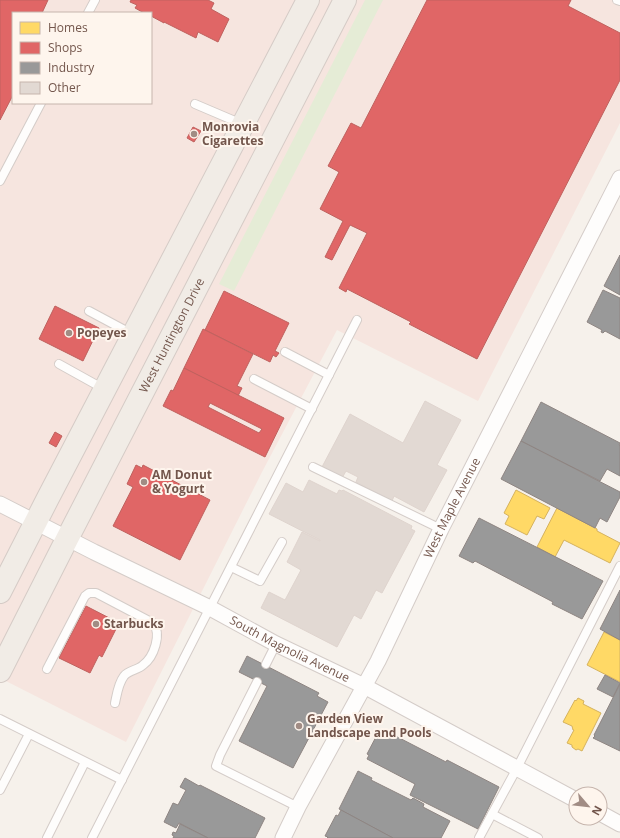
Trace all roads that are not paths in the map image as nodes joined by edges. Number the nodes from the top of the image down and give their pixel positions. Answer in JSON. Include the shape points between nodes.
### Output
{"nodes":[{"id":1,"x":95,"y":0,"type":"edge"},
{"id":2,"x":344,"y":0,"type":"edge"},
{"id":3,"x":302,"y":2,"type":"edge"},
{"id":4,"x":89,"y":12,"type":"edge"},
{"id":5,"x":40,"y":104,"type":"edge"},
{"id":6,"x":196,"y":104,"type":"dead end"},
{"id":7,"x":242,"y":125,"type":"junction"},
{"id":8,"x":278,"y":130,"type":"junction"},
{"id":9,"x":620,"y":178,"type":"edge"},
{"id":10,"x":0,"y":182,"type":"edge"},
{"id":11,"x":89,"y":311,"type":"dead end"},
{"id":12,"x":357,"y":320,"type":"dead end"},
{"id":13,"x":133,"y":335,"type":"junction"},
{"id":14,"x":286,"y":352,"type":"dead end"},
{"id":15,"x":59,"y":364,"type":"dead end"},
{"id":16,"x":329,"y":375,"type":"junction"},
{"id":17,"x":254,"y":379,"type":"dead end"},
{"id":18,"x":105,"y":389,"type":"junction"},
{"id":19,"x":312,"y":409,"type":"junction"},
{"id":20,"x":313,"y":467,"type":"dead end"},
{"id":21,"x":0,"y":504,"type":"edge"},
{"id":22,"x":35,"y":522,"type":"junction"},
{"id":23,"x":441,"y":529,"type":"junction"},
{"id":24,"x":67,"y":538,"type":"junction"},
{"id":25,"x":282,"y":542,"type":"dead end"},
{"id":26,"x":620,"y":566,"type":"edge"},
{"id":27,"x":230,"y":567,"type":"junction"},
{"id":28,"x":0,"y":592,"type":"edge"},
{"id":29,"x":210,"y":608,"type":"junction"},
{"id":30,"x":276,"y":644,"type":"junction"},
{"id":31,"x":266,"y":664,"type":"dead end"},
{"id":32,"x":47,"y":669,"type":"dead end"},
{"id":33,"x":0,"y":671,"type":"edge"},
{"id":34,"x":257,"y":682,"type":"dead end"},
{"id":35,"x":364,"y":686,"type":"junction"},
{"id":36,"x":115,"y":703,"type":"dead end"},
{"id":37,"x":0,"y":719,"type":"edge"},
{"id":38,"x":29,"y":734,"type":"junction"},
{"id":39,"x":85,"y":762,"type":"junction"},
{"id":40,"x":517,"y":768,"type":"junction"},
{"id":41,"x":122,"y":780,"type":"junction"},
{"id":42,"x":0,"y":790,"type":"edge"},
{"id":43,"x":568,"y":796,"type":"edge"},
{"id":44,"x":298,"y":808,"type":"junction"},
{"id":45,"x":492,"y":814,"type":"junction"},
{"id":46,"x":608,"y":817,"type":"edge"},
{"id":47,"x":620,"y":824,"type":"edge"},
{"id":48,"x":46,"y":838,"type":"edge"},
{"id":49,"x":92,"y":838,"type":"edge"},
{"id":50,"x":283,"y":838,"type":"edge"},
{"id":51,"x":479,"y":838,"type":"edge"},
{"id":52,"x":538,"y":838,"type":"edge"}],
"edges":[{"from":1,"to":4,"type":"lane"},
{"from":2,"to":8,"type":"main road","name":"West Huntington Drive"},
{"from":3,"to":7,"type":"main road"},
{"from":3,"to":8,"type":"main road","via":[[312,34],[280,97]]},
{"from":5,"to":10,"type":"lane"},
{"from":6,"to":7,"type":"lane"},
{"from":7,"to":13,"type":"main road"},
{"from":8,"to":24,"type":"main road","name":"West Huntington Drive"},
{"from":9,"to":23,"type":"street","name":"West Maple Avenue"},
{"from":11,"to":13,"type":"lane"},
{"from":12,"to":16,"type":"lane"},
{"from":13,"to":18,"type":"main road"},
{"from":14,"to":16,"type":"lane"},
{"from":15,"to":18,"type":"lane"},
{"from":16,"to":19,"type":"lane"},
{"from":17,"to":19,"type":"lane"},
{"from":18,"to":22,"type":"main road"},
{"from":19,"to":27,"type":"lane"},
{"from":20,"to":23,"type":"lane"},
{"from":21,"to":22,"type":"street","name":"South Magnolia Avenue"},
{"from":22,"to":24,"type":"street","name":"South Magnolia Avenue"},
{"from":22,"to":28,"type":"main road"},
{"from":23,"to":35,"type":"street","name":"West Maple Avenue"},
{"from":24,"to":29,"type":"street","name":"South Magnolia Avenue"},
{"from":24,"to":33,"type":"main road","name":"West Huntington Drive"},
{"from":25,"to":27,"type":"lane","via":[[260,581]]},
{"from":26,"to":40,"type":"lane"},
{"from":27,"to":29,"type":"lane"},
{"from":29,"to":30,"type":"street","name":"South Magnolia Avenue"},
{"from":29,"to":41,"type":"lane"},
{"from":30,"to":31,"type":"lane"},
{"from":30,"to":35,"type":"street","name":"South Magnolia Avenue"},
{"from":32,"to":36,"type":"lane","via":[[85,596],[96,593],[156,626],[156,643],[151,655],[143,666],[125,676],[119,685]]},
{"from":34,"to":44,"type":"lane","via":[[216,766]]},
{"from":35,"to":40,"type":"street","name":"South Magnolia Avenue"},
{"from":35,"to":44,"type":"street","name":"West Maple Avenue"},
{"from":37,"to":38,"type":"lane"},
{"from":38,"to":39,"type":"lane"},
{"from":38,"to":42,"type":"lane"},
{"from":39,"to":41,"type":"lane"},
{"from":39,"to":48,"type":"lane"},
{"from":40,"to":43,"type":"street","name":"South Magnolia Avenue"},
{"from":40,"to":45,"type":"lane"},
{"from":41,"to":49,"type":"lane"},
{"from":44,"to":50,"type":"street","name":"West Maple Avenue"},
{"from":45,"to":51,"type":"lane"},
{"from":45,"to":52,"type":"lane"},
{"from":46,"to":47,"type":"street"}]}
